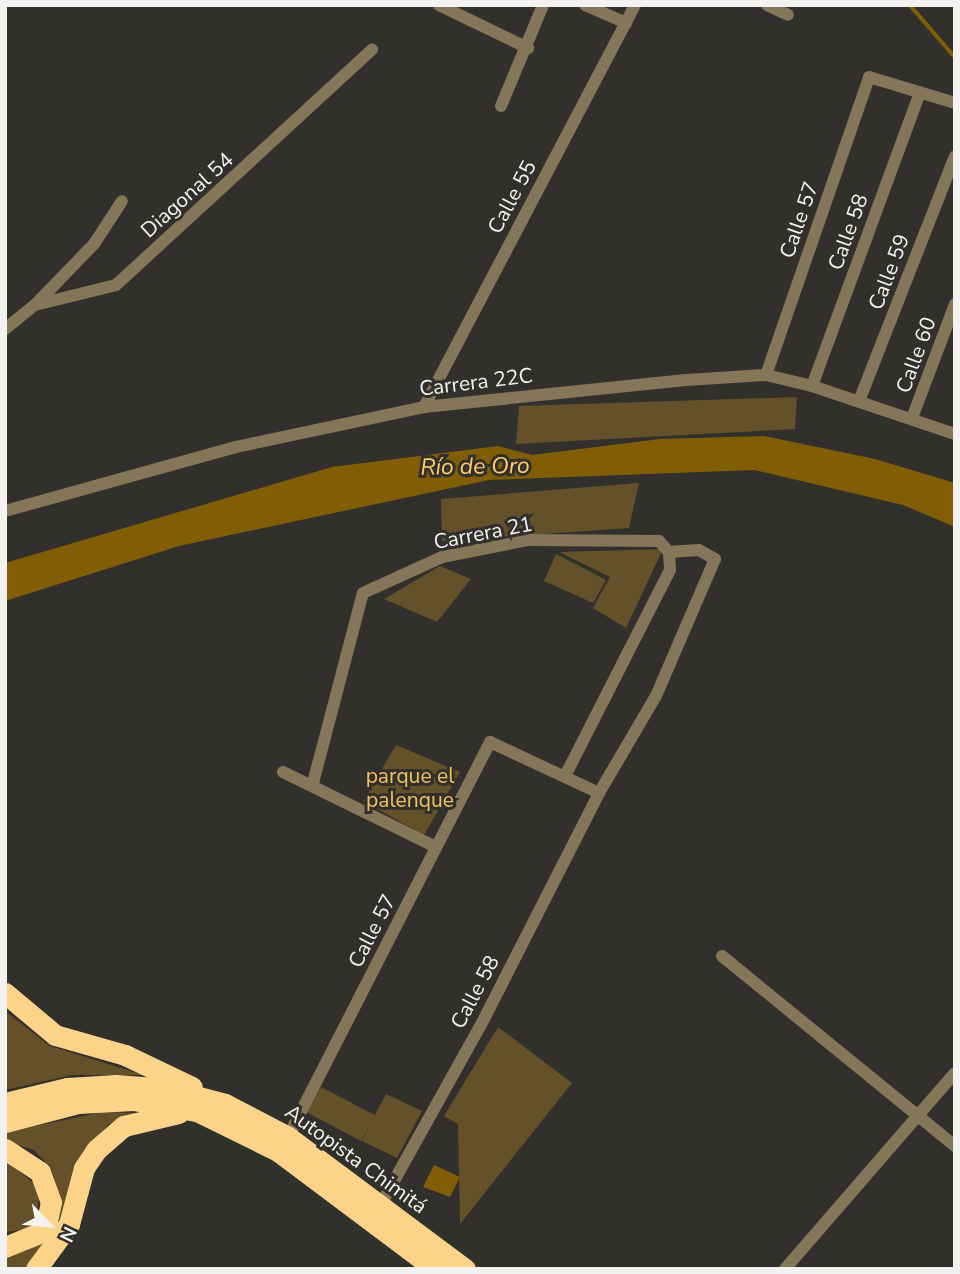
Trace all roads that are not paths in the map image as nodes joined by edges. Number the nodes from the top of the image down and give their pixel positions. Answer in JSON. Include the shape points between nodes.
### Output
{"nodes":[{"id":1,"x":439,"y":5,"type":"edge"},
{"id":2,"x":543,"y":5,"type":"edge"},
{"id":3,"x":585,"y":5,"type":"edge"},
{"id":4,"x":635,"y":5,"type":"edge"},
{"id":5,"x":766,"y":5,"type":"edge"},
{"id":6,"x":788,"y":15,"type":"dead end"},
{"id":7,"x":626,"y":23,"type":"junction"},
{"id":8,"x":528,"y":48,"type":"junction"},
{"id":9,"x":372,"y":50,"type":"dead end"},
{"id":10,"x":920,"y":92,"type":"junction"},
{"id":11,"x":955,"y":103,"type":"edge"},
{"id":12,"x":501,"y":106,"type":"dead end"},
{"id":13,"x":955,"y":156,"type":"edge"},
{"id":14,"x":122,"y":201,"type":"dead end"},
{"id":15,"x":955,"y":304,"type":"edge"},
{"id":16,"x":35,"y":305,"type":"junction"},
{"id":17,"x":5,"y":329,"type":"edge"},
{"id":18,"x":766,"y":375,"type":"junction"},
{"id":19,"x":812,"y":386,"type":"junction"},
{"id":20,"x":859,"y":401,"type":"junction"},
{"id":21,"x":424,"y":407,"type":"junction"},
{"id":22,"x":912,"y":418,"type":"junction"},
{"id":23,"x":955,"y":434,"type":"edge"},
{"id":24,"x":5,"y":511,"type":"edge"},
{"id":25,"x":668,"y":552,"type":"junction"},
{"id":26,"x":283,"y":772,"type":"dead end"},
{"id":27,"x":565,"y":776,"type":"junction"},
{"id":28,"x":313,"y":783,"type":"junction"},
{"id":29,"x":599,"y":793,"type":"junction"},
{"id":30,"x":436,"y":847,"type":"junction"},
{"id":31,"x":722,"y":956,"type":"dead end"},
{"id":32,"x":5,"y":993,"type":"edge"},
{"id":33,"x":955,"y":1073,"type":"edge"},
{"id":34,"x":5,"y":1103,"type":"edge"},
{"id":35,"x":225,"y":1104,"type":"junction"},
{"id":36,"x":197,"y":1111,"type":"junction"},
{"id":37,"x":919,"y":1113,"type":"junction"},
{"id":38,"x":5,"y":1122,"type":"edge"},
{"id":39,"x":288,"y":1137,"type":"junction"},
{"id":40,"x":955,"y":1146,"type":"edge"},
{"id":41,"x":5,"y":1149,"type":"edge"},
{"id":42,"x":380,"y":1206,"type":"junction"},
{"id":43,"x":5,"y":1247,"type":"edge"},
{"id":44,"x":36,"y":1269,"type":"edge"},
{"id":45,"x":435,"y":1269,"type":"edge"},
{"id":46,"x":465,"y":1269,"type":"edge"},
{"id":47,"x":785,"y":1269,"type":"edge"}],
"edges":[{"from":1,"to":8,"type":"street"},
{"from":2,"to":8,"type":"street"},
{"from":3,"to":7,"type":"street"},
{"from":4,"to":7,"type":"street","name":"Calle 55"},
{"from":5,"to":6,"type":"street"},
{"from":7,"to":21,"type":"street","name":"Calle 55"},
{"from":8,"to":12,"type":"street"},
{"from":9,"to":16,"type":"street","name":"Diagonal 54","via":[[116,285]]},
{"from":10,"to":11,"type":"street"},
{"from":10,"to":18,"type":"street","name":"Calle 57","via":[[869,77]]},
{"from":10,"to":19,"type":"street","name":"Calle 58"},
{"from":13,"to":20,"type":"street","name":"Calle 59"},
{"from":14,"to":16,"type":"street","via":[[94,244]]},
{"from":15,"to":22,"type":"street","name":"Calle 60"},
{"from":16,"to":17,"type":"street","name":"Diagonal 54"},
{"from":18,"to":19,"type":"street","name":"Carrera 22C"},
{"from":18,"to":21,"type":"street","name":"Carrera 22C"},
{"from":19,"to":20,"type":"street","name":"Carrera 22C"},
{"from":20,"to":22,"type":"street","name":"Carrera 22C"},
{"from":21,"to":24,"type":"street","name":"Carrera 22C","via":[[236,447]]},
{"from":22,"to":23,"type":"street","name":"Carrera 22C"},
{"from":25,"to":27,"type":"street","via":[[670,570]]},
{"from":25,"to":28,"type":"street","name":"Carrera 21","via":[[659,541],[528,540],[442,557],[363,593]]},
{"from":25,"to":29,"type":"street","name":"Calle 58","via":[[699,550],[715,559],[656,696]]},
{"from":26,"to":28,"type":"street"},
{"from":27,"to":29,"type":"street"},
{"from":27,"to":30,"type":"street","name":"Calle 57","via":[[490,742]]},
{"from":28,"to":30,"type":"street"},
{"from":29,"to":42,"type":"street","name":"Calle 58","via":[[485,1017]]},
{"from":30,"to":39,"type":"street","name":"Calle 57"},
{"from":31,"to":37,"type":"street"},
{"from":32,"to":35,"type":"highway","via":[[55,1035],[125,1055]]},
{"from":33,"to":37,"type":"street"},
{"from":34,"to":35,"type":"highway","name":"Autopista Chimitá","via":[[67,1088],[116,1085],[168,1089]]},
{"from":35,"to":39,"type":"highway","name":"Autopista Chimitá"},
{"from":36,"to":38,"type":"highway","name":"Autopista Chimitá","via":[[133,1100],[78,1103]]},
{"from":36,"to":44,"type":"highway","via":[[143,1118],[109,1136],[84,1168],[69,1224]]},
{"from":36,"to":45,"type":"highway","name":"Autopista Chimitá","via":[[278,1151]]},
{"from":37,"to":40,"type":"street"},
{"from":37,"to":47,"type":"street"},
{"from":39,"to":42,"type":"highway","name":"Autopista Chimitá"},
{"from":41,"to":43,"type":"highway","via":[[40,1172],[51,1202],[47,1221],[37,1234]]},
{"from":42,"to":46,"type":"highway","name":"Autopista Chimitá"}]}
